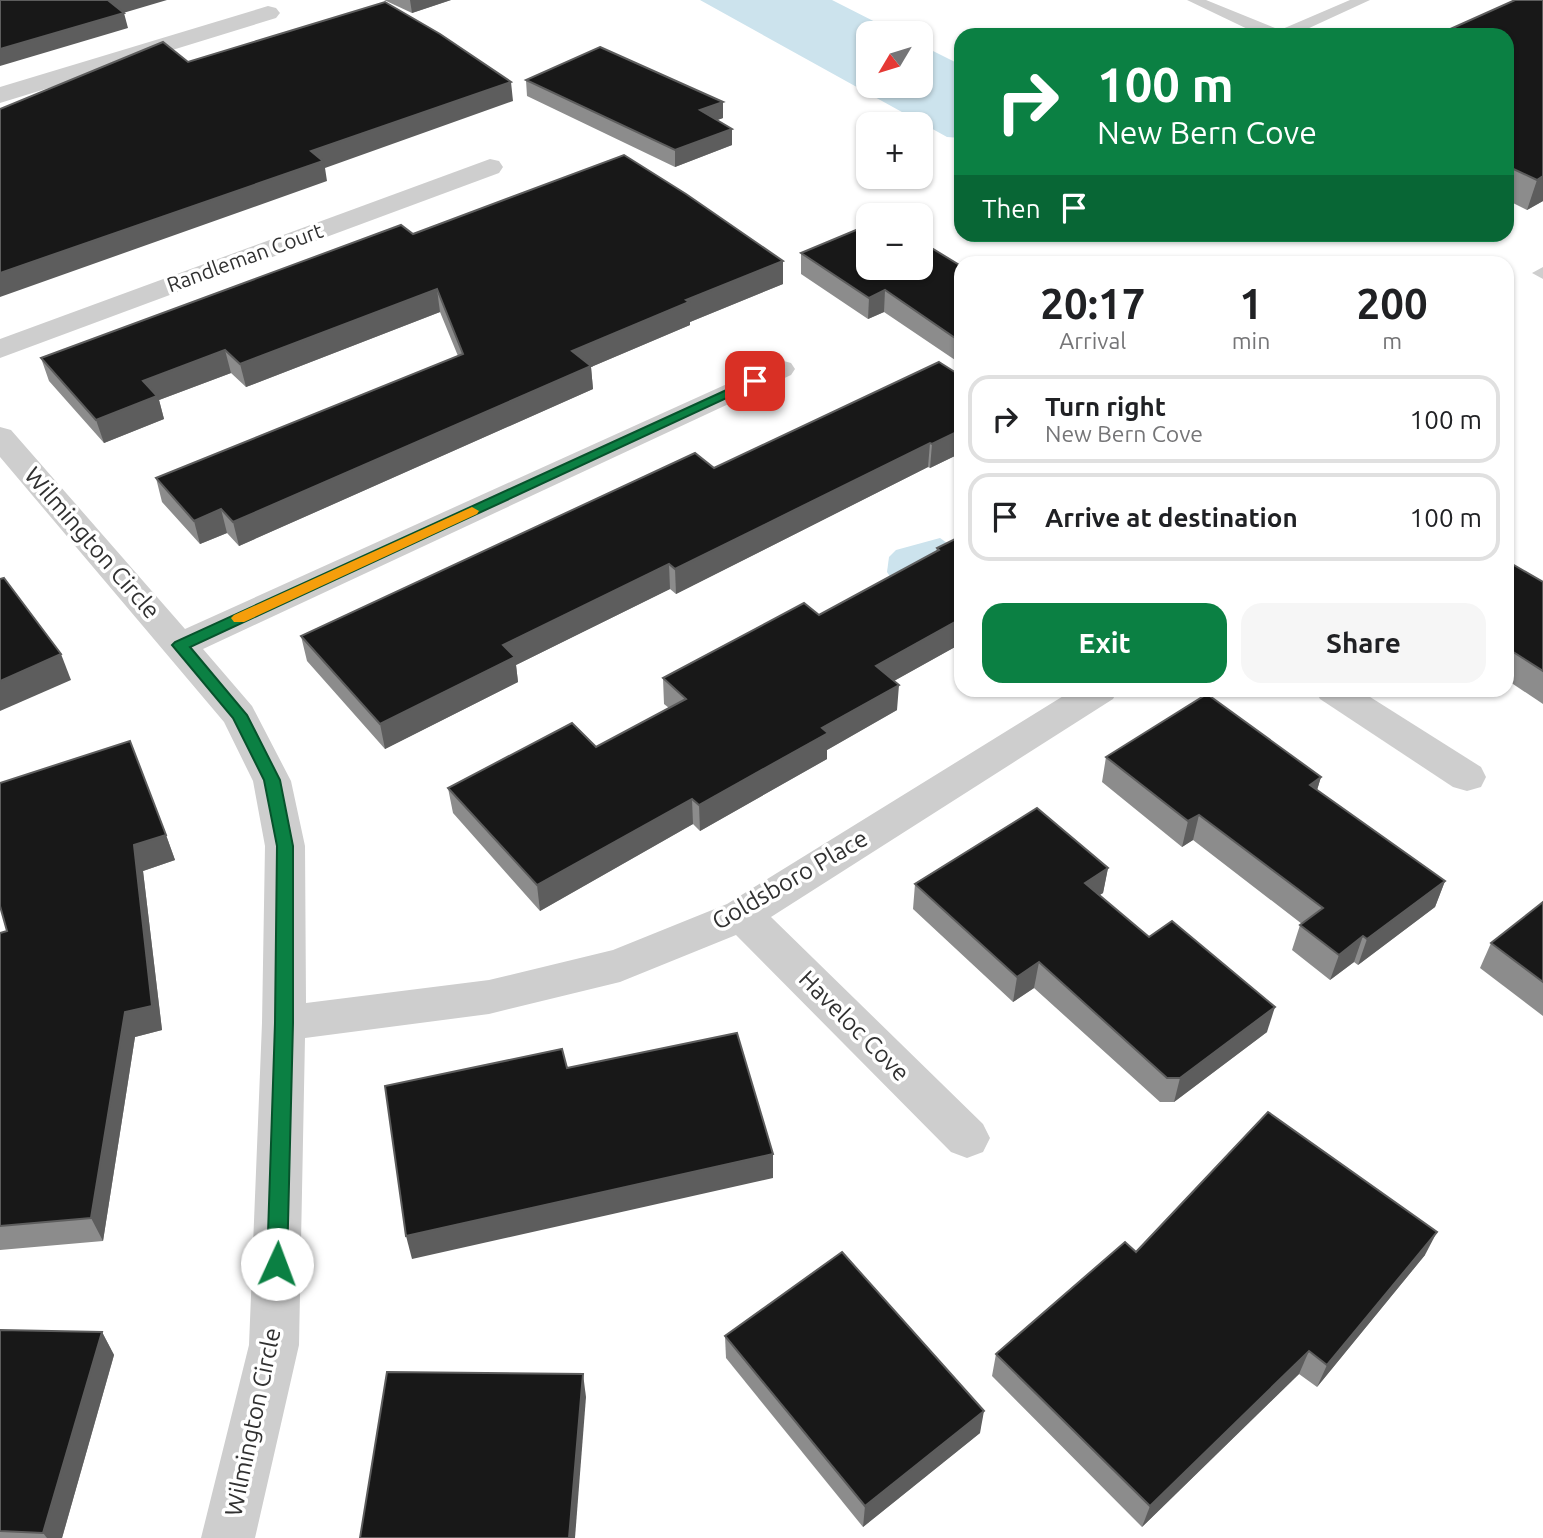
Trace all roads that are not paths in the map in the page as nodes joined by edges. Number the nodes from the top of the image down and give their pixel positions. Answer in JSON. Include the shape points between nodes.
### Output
{"nodes":[{"id":1,"x":1194,"y":0,"type":"edge"},
{"id":2,"x":1363,"y":0,"type":"edge"},
{"id":3,"x":268,"y":13,"type":"dead end"},
{"id":4,"x":1256,"y":28,"type":"edge"},
{"id":5,"x":1295,"y":28,"type":"edge"},
{"id":6,"x":0,"y":95,"type":"edge"},
{"id":7,"x":490,"y":167,"type":"dead end"},
{"id":8,"x":0,"y":349,"type":"edge"},
{"id":9,"x":780,"y":369,"type":"dead end"},
{"id":10,"x":0,"y":437,"type":"edge"},
{"id":11,"x":180,"y":645,"type":"junction"},
{"id":12,"x":1089,"y":697,"type":"edge"},
{"id":13,"x":1344,"y":697,"type":"edge"},
{"id":14,"x":1468,"y":777,"type":"dead end"},
{"id":15,"x":742,"y":915,"type":"junction"},
{"id":16,"x":284,"y":1023,"type":"junction"},
{"id":17,"x":967,"y":1139,"type":"dead end"},
{"id":18,"x":228,"y":1538,"type":"edge"}],
"edges":[{"from":1,"to":4,"type":"lane"},
{"from":2,"to":5,"type":"lane"},
{"from":3,"to":6,"type":"street"},
{"from":7,"to":8,"type":"street","name":"Randleman Court"},
{"from":9,"to":11,"type":"street"},
{"from":10,"to":11,"type":"street","name":"Wilmington Circle"},
{"from":11,"to":16,"type":"street","name":"Wilmington Circle","via":[[239,715],[272,780],[285,846]]},
{"from":12,"to":15,"type":"street","name":"Goldsboro Place"},
{"from":13,"to":14,"type":"street"},
{"from":15,"to":16,"type":"street","name":"Goldsboro Place","via":[[620,965],[489,997]]},
{"from":15,"to":17,"type":"street","name":"Haveloc Cove"},
{"from":16,"to":18,"type":"street","name":"Wilmington Circle","via":[[275,1345]]}]}
